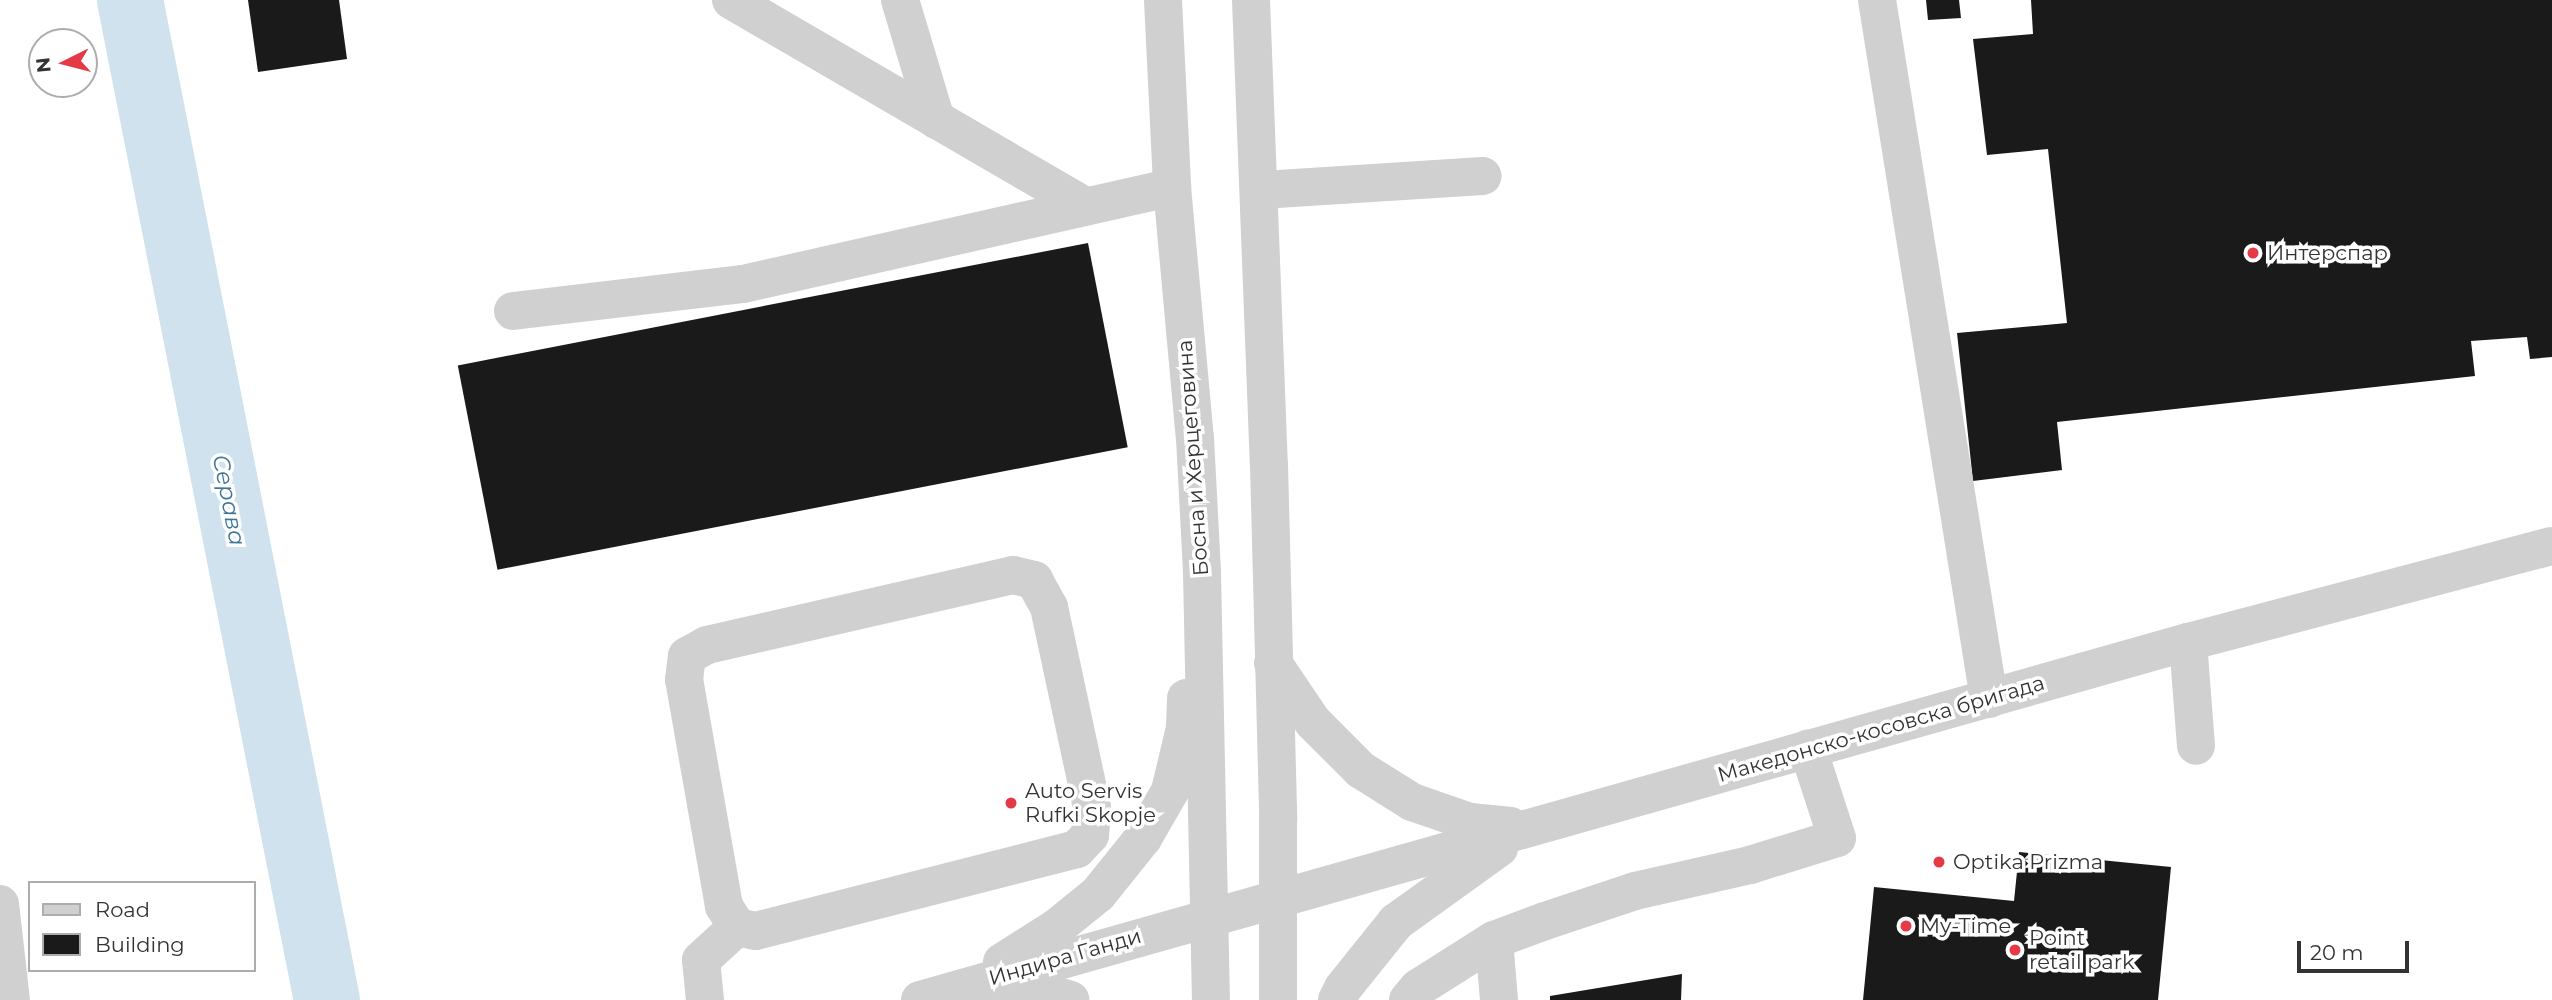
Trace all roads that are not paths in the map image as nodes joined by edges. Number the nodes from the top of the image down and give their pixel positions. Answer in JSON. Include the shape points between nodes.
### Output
{"nodes":[{"id":1,"x":731,"y":0,"type":"edge"},
{"id":2,"x":900,"y":0,"type":"edge"},
{"id":3,"x":1163,"y":0,"type":"edge"},
{"id":4,"x":1251,"y":0,"type":"edge"},
{"id":5,"x":1877,"y":0,"type":"edge"},
{"id":6,"x":936,"y":120,"type":"junction"},
{"id":7,"x":1483,"y":176,"type":"dead end"},
{"id":8,"x":1172,"y":187,"type":"junction"},
{"id":9,"x":1261,"y":190,"type":"junction"},
{"id":10,"x":1083,"y":205,"type":"junction"},
{"id":11,"x":513,"y":311,"type":"dead end"},
{"id":12,"x":2552,"y":546,"type":"edge"},
{"id":13,"x":1202,"y":573,"type":"junction"},
{"id":14,"x":2188,"y":642,"type":"junction"},
{"id":15,"x":1273,"y":663,"type":"junction"},
{"id":16,"x":1990,"y":699,"type":"junction"},
{"id":17,"x":2196,"y":746,"type":"dead end"},
{"id":18,"x":1808,"y":749,"type":"junction"},
{"id":19,"x":1530,"y":828,"type":"junction"},
{"id":20,"x":1279,"y":897,"type":"junction"},
{"id":21,"x":0,"y":904,"type":"edge"},
{"id":22,"x":1211,"y":916,"type":"junction"},
{"id":23,"x":737,"y":927,"type":"junction"},
{"id":24,"x":1494,"y":940,"type":"junction"},
{"id":25,"x":968,"y":984,"type":"junction"},
{"id":26,"x":11,"y":1000,"type":"edge"},
{"id":27,"x":705,"y":1000,"type":"edge"},
{"id":28,"x":920,"y":1000,"type":"edge"},
{"id":29,"x":1070,"y":1000,"type":"edge"},
{"id":30,"x":1211,"y":1000,"type":"edge"},
{"id":31,"x":1278,"y":1000,"type":"edge"},
{"id":32,"x":1337,"y":1000,"type":"edge"},
{"id":33,"x":1408,"y":1000,"type":"edge"},
{"id":34,"x":1499,"y":1000,"type":"edge"}],
"edges":[{"from":1,"to":6,"type":"street"},
{"from":2,"to":6,"type":"street"},
{"from":3,"to":8,"type":"street","name":"Босна и Херцеговина"},
{"from":4,"to":9,"type":"street"},
{"from":5,"to":16,"type":"street"},
{"from":6,"to":10,"type":"street"},
{"from":7,"to":9,"type":"street"},
{"from":8,"to":10,"type":"street"},
{"from":8,"to":13,"type":"street","name":"Босна и Херцеговина"},
{"from":9,"to":15,"type":"street"},
{"from":10,"to":11,"type":"street","via":[[743,284]]},
{"from":12,"to":14,"type":"street","name":"Македонско-косовска бригада"},
{"from":13,"to":22,"type":"street","name":"Босна и Херцеговина"},
{"from":13,"to":25,"type":"street","via":[[1188,650],[1185,728],[1170,791],[1143,838],[1098,894],[1056,928]]},
{"from":14,"to":16,"type":"street","name":"Македонско-косовска бригада"},
{"from":14,"to":17,"type":"street"},
{"from":15,"to":19,"type":"street","via":[[1313,722],[1361,770],[1424,806],[1470,822]]},
{"from":15,"to":20,"type":"street"},
{"from":16,"to":18,"type":"street","name":"Македонско-косовска бригада"},
{"from":18,"to":19,"type":"street","name":"Македонско-косовска бригада"},
{"from":18,"to":24,"type":"street","via":[[1837,838],[1750,865],[1635,891]]},
{"from":19,"to":20,"type":"street","name":"Македонско-косовска бригада"},
{"from":19,"to":32,"type":"street","via":[[1396,922]]},
{"from":20,"to":22,"type":"street","name":"Македонско-косовска бригада"},
{"from":20,"to":31,"type":"street"},
{"from":21,"to":26,"type":"street"},
{"from":22,"to":25,"type":"street","name":"Индира Ганди"},
{"from":22,"to":30,"type":"street","name":"Босна и Херцеговина"},
{"from":23,"to":23,"type":"street","via":[[724,906],[684,680],[687,656],[707,645],[1013,575],[1034,580],[1049,607],[1092,807],[1090,835],[1077,849],[755,930]]},
{"from":23,"to":27,"type":"street","via":[[701,960]]},
{"from":24,"to":33,"type":"street","via":[[1418,988]]},
{"from":24,"to":34,"type":"street"},
{"from":25,"to":28,"type":"street","name":"Индира Ганди"},
{"from":25,"to":29,"type":"street","via":[[1035,989]]}]}
